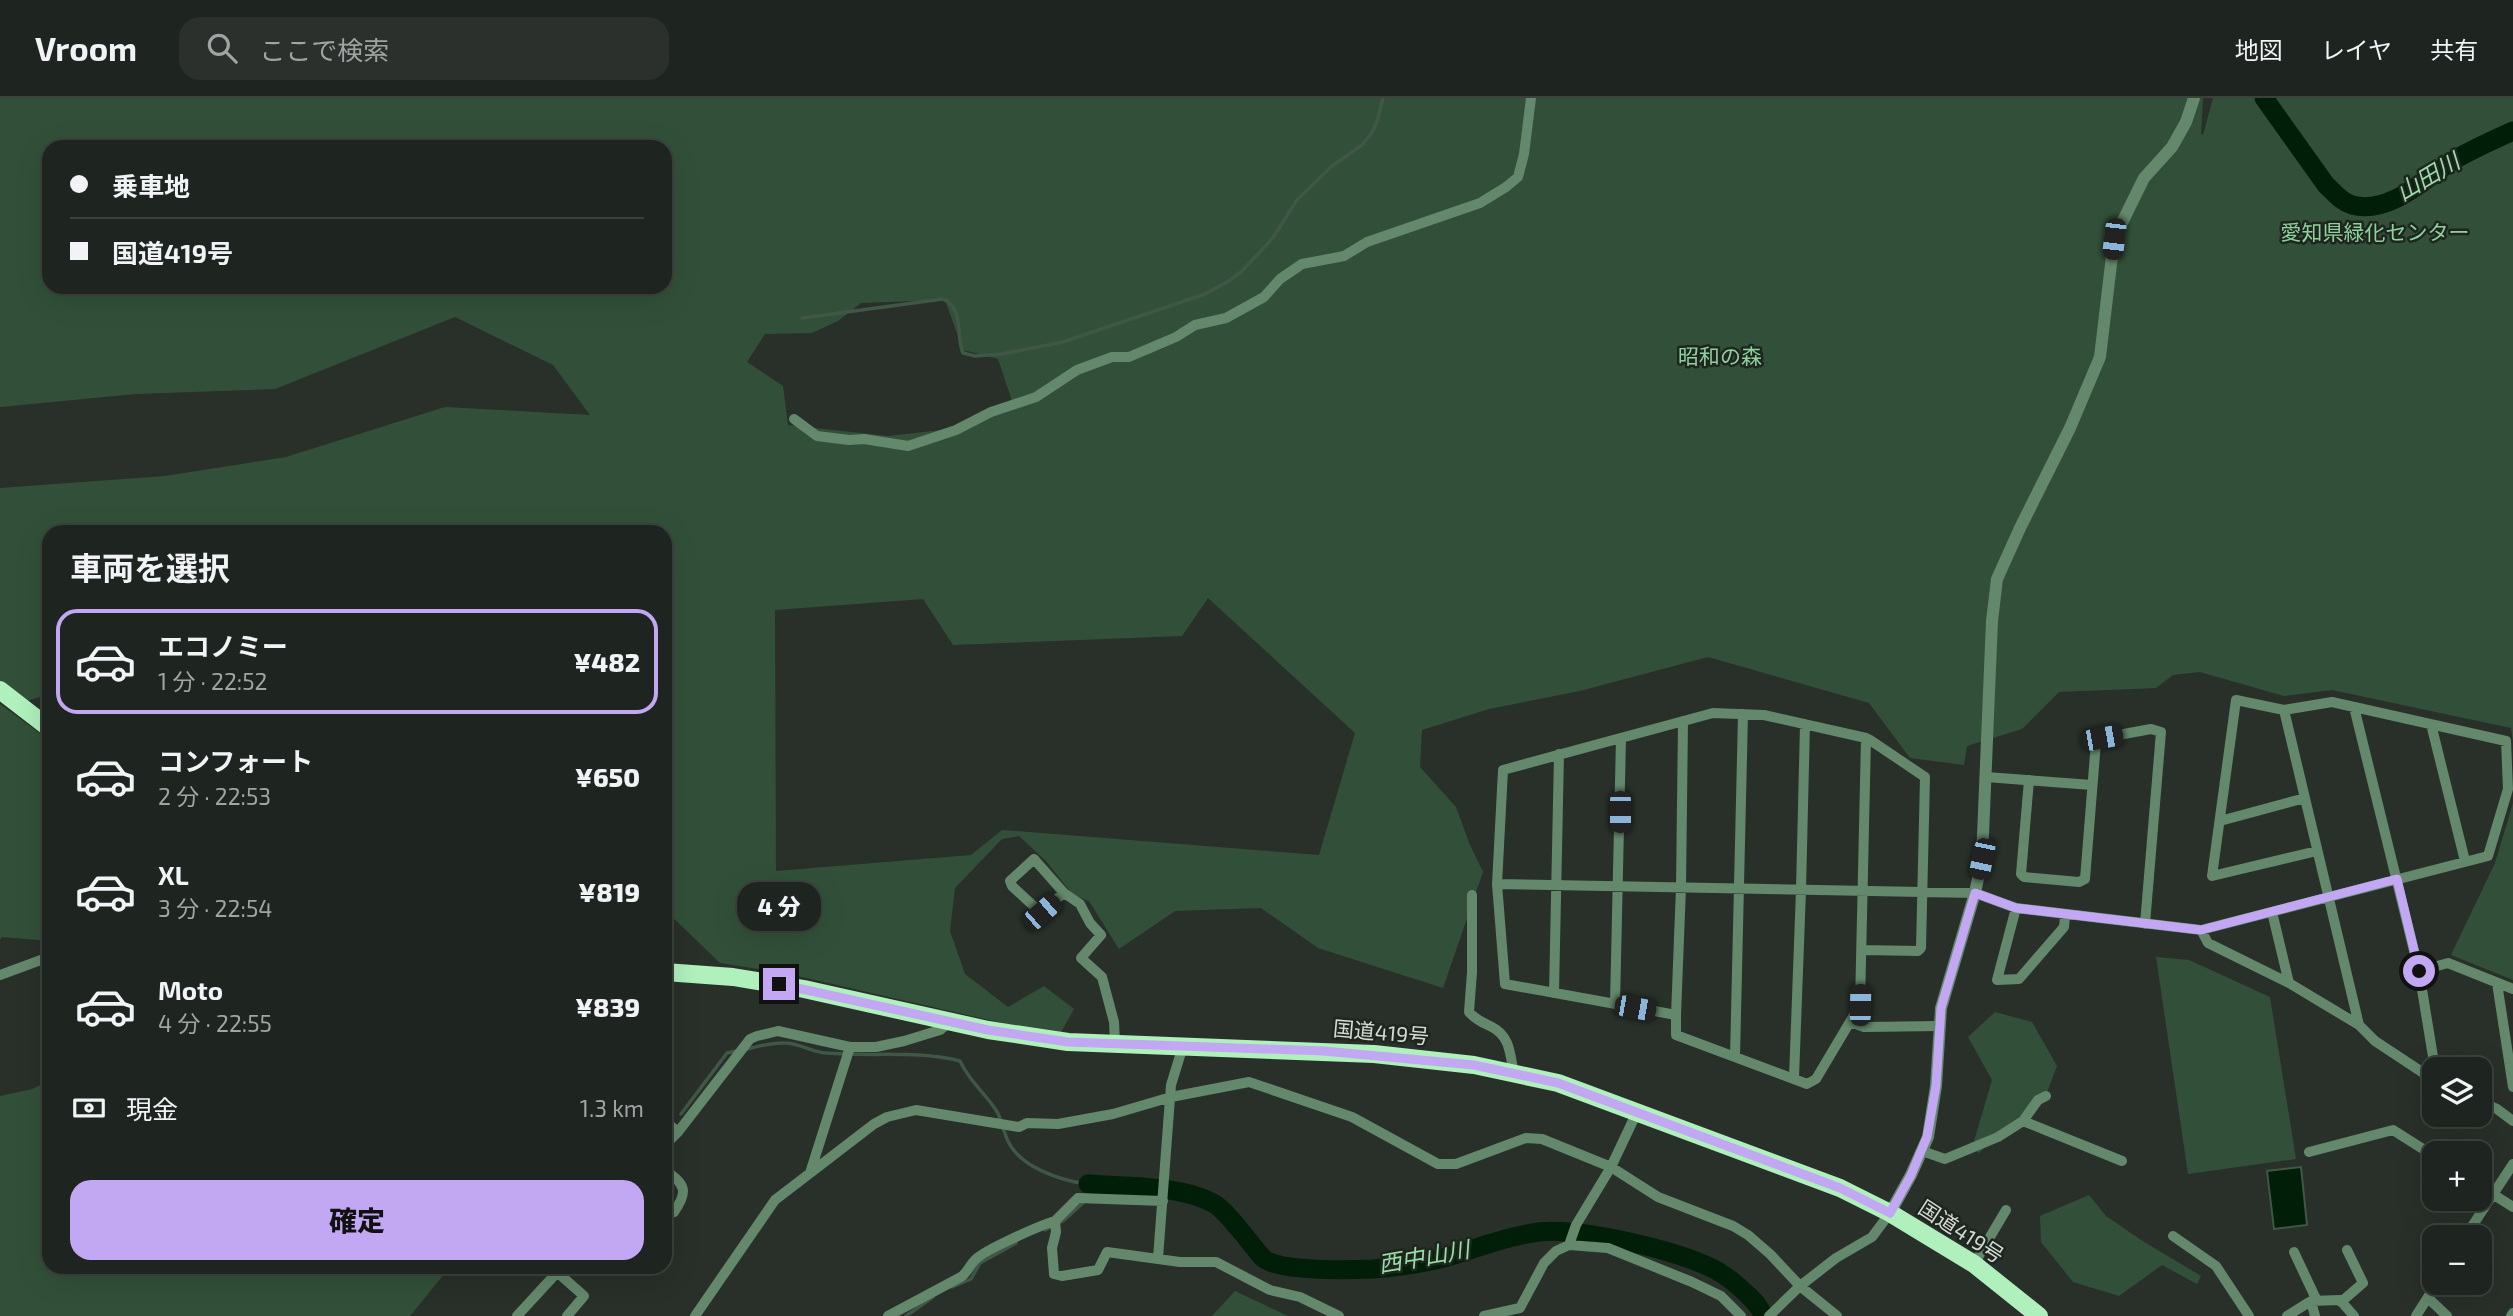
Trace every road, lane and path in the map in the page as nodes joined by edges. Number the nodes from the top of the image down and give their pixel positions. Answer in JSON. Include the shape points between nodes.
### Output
{"nodes":[{"id":1,"x":1531,"y":98,"type":"edge"},
{"id":2,"x":2194,"y":98,"type":"edge"},
{"id":3,"x":794,"y":418,"type":"dead end"},
{"id":4,"x":0,"y":690,"type":"edge"},
{"id":5,"x":2354,"y":707,"type":"junction"},
{"id":6,"x":2284,"y":710,"type":"junction"},
{"id":7,"x":1743,"y":714,"type":"junction"},
{"id":8,"x":1684,"y":721,"type":"junction"},
{"id":9,"x":42,"y":723,"type":"edge"},
{"id":10,"x":1805,"y":724,"type":"junction"},
{"id":11,"x":2431,"y":724,"type":"junction"},
{"id":12,"x":1621,"y":738,"type":"junction"},
{"id":13,"x":1866,"y":738,"type":"junction"},
{"id":14,"x":1559,"y":754,"type":"junction"},
{"id":15,"x":1986,"y":777,"type":"junction"},
{"id":16,"x":2029,"y":780,"type":"junction"},
{"id":17,"x":2092,"y":785,"type":"junction"},
{"id":18,"x":2305,"y":798,"type":"junction"},
{"id":19,"x":2220,"y":821,"type":"junction"},
{"id":20,"x":2318,"y":851,"type":"junction"},
{"id":21,"x":2465,"y":861,"type":"junction"},
{"id":22,"x":2397,"y":879,"type":"junction"},
{"id":23,"x":1497,"y":884,"type":"junction"},
{"id":24,"x":1557,"y":885,"type":"junction"},
{"id":25,"x":1619,"y":886,"type":"junction"},
{"id":26,"x":1681,"y":887,"type":"junction"},
{"id":27,"x":1739,"y":888,"type":"junction"},
{"id":28,"x":1801,"y":890,"type":"junction"},
{"id":29,"x":1861,"y":891,"type":"junction"},
{"id":30,"x":1923,"y":891,"type":"junction"},
{"id":31,"x":1065,"y":893,"type":"junction"},
{"id":32,"x":1975,"y":893,"type":"junction"},
{"id":33,"x":1472,"y":895,"type":"dead end"},
{"id":34,"x":2329,"y":897,"type":"junction"},
{"id":35,"x":2016,"y":908,"type":"junction"},
{"id":36,"x":2272,"y":912,"type":"junction"},
{"id":37,"x":2065,"y":916,"type":"junction"},
{"id":38,"x":2145,"y":924,"type":"junction"},
{"id":39,"x":2201,"y":930,"type":"junction"},
{"id":40,"x":1862,"y":950,"type":"junction"},
{"id":41,"x":42,"y":960,"type":"edge"},
{"id":42,"x":2419,"y":971,"type":"junction"},
{"id":43,"x":672,"y":973,"type":"edge"},
{"id":44,"x":0,"y":975,"type":"edge"},
{"id":45,"x":2289,"y":983,"type":"junction"},
{"id":46,"x":2497,"y":983,"type":"junction"},
{"id":47,"x":2513,"y":989,"type":"edge"},
{"id":48,"x":1554,"y":993,"type":"junction"},
{"id":49,"x":1615,"y":1004,"type":"junction"},
{"id":50,"x":1676,"y":1016,"type":"junction"},
{"id":51,"x":950,"y":1022,"type":"junction"},
{"id":52,"x":1850,"y":1022,"type":"junction"},
{"id":53,"x":2358,"y":1025,"type":"junction"},
{"id":54,"x":1940,"y":1026,"type":"junction"},
{"id":55,"x":1115,"y":1044,"type":"junction"},
{"id":56,"x":1183,"y":1046,"type":"junction"},
{"id":57,"x":850,"y":1047,"type":"junction"},
{"id":58,"x":1735,"y":1056,"type":"junction"},
{"id":59,"x":2433,"y":1057,"type":"edge"},
{"id":60,"x":2422,"y":1072,"type":"edge"},
{"id":61,"x":1514,"y":1075,"type":"junction"},
{"id":62,"x":1794,"y":1079,"type":"junction"},
{"id":63,"x":2513,"y":1087,"type":"edge"},
{"id":64,"x":2046,"y":1096,"type":"dead end"},
{"id":65,"x":1171,"y":1097,"type":"junction"},
{"id":66,"x":2492,"y":1107,"type":"edge"},
{"id":67,"x":1637,"y":1112,"type":"junction"},
{"id":68,"x":2023,"y":1121,"type":"junction"},
{"id":69,"x":2513,"y":1121,"type":"edge"},
{"id":70,"x":672,"y":1127,"type":"edge"},
{"id":71,"x":678,"y":1132,"type":"junction"},
{"id":72,"x":672,"y":1138,"type":"edge"},
{"id":73,"x":2422,"y":1148,"type":"edge"},
{"id":74,"x":1922,"y":1151,"type":"junction"},
{"id":75,"x":2309,"y":1152,"type":"dead end"},
{"id":76,"x":2122,"y":1161,"type":"dead end"},
{"id":77,"x":2513,"y":1164,"type":"edge"},
{"id":78,"x":1611,"y":1167,"type":"junction"},
{"id":79,"x":810,"y":1173,"type":"junction"},
{"id":80,"x":672,"y":1175,"type":"edge"},
{"id":81,"x":2492,"y":1194,"type":"joint"},
{"id":82,"x":1163,"y":1199,"type":"junction"},
{"id":83,"x":2513,"y":1206,"type":"edge"},
{"id":84,"x":2006,"y":1210,"type":"dead end"},
{"id":85,"x":672,"y":1212,"type":"edge"},
{"id":86,"x":1890,"y":1213,"type":"junction"},
{"id":87,"x":1055,"y":1221,"type":"junction"},
{"id":88,"x":2173,"y":1236,"type":"dead end"},
{"id":89,"x":1570,"y":1243,"type":"junction"},
{"id":90,"x":2347,"y":1250,"type":"dead end"},
{"id":91,"x":2294,"y":1252,"type":"dead end"},
{"id":92,"x":1158,"y":1258,"type":"junction"},
{"id":93,"x":1974,"y":1264,"type":"junction"},
{"id":94,"x":555,"y":1274,"type":"edge"},
{"id":95,"x":564,"y":1274,"type":"edge"},
{"id":96,"x":1800,"y":1286,"type":"junction"},
{"id":97,"x":2430,"y":1295,"type":"edge"},
{"id":98,"x":2428,"y":1298,"type":"junction"},
{"id":99,"x":2314,"y":1301,"type":"junction"},
{"id":100,"x":2341,"y":1301,"type":"junction"},
{"id":101,"x":1772,"y":1315,"type":"edge"},
{"id":102,"x":517,"y":1316,"type":"edge"},
{"id":103,"x":567,"y":1316,"type":"edge"},
{"id":104,"x":695,"y":1316,"type":"edge"},
{"id":105,"x":888,"y":1316,"type":"edge"},
{"id":106,"x":1339,"y":1316,"type":"edge"},
{"id":107,"x":1484,"y":1316,"type":"edge"},
{"id":108,"x":1741,"y":1316,"type":"edge"},
{"id":109,"x":1837,"y":1316,"type":"edge"},
{"id":110,"x":2039,"y":1316,"type":"edge"},
{"id":111,"x":2249,"y":1316,"type":"edge"},
{"id":112,"x":2287,"y":1316,"type":"edge"},
{"id":113,"x":2315,"y":1316,"type":"edge"},
{"id":114,"x":2354,"y":1316,"type":"edge"},
{"id":115,"x":2416,"y":1316,"type":"edge"},
{"id":116,"x":2447,"y":1316,"type":"edge"}],
"edges":[{"from":1,"to":3,"type":"street","via":[[1518,177],[1506,187],[1480,203],[1376,238],[1345,256],[1302,264],[1264,297],[1226,318],[1195,326],[1129,357],[1112,357],[1077,370],[1036,397],[908,446],[817,436]]},
{"from":2,"to":15,"type":"street","via":[[2172,147],[2144,178],[2114,239],[2100,357],[1997,579]]},
{"from":4,"to":9,"type":"highway"},
{"from":5,"to":6,"type":"street","via":[[2332,702]]},
{"from":5,"to":11,"type":"street"},
{"from":5,"to":22,"type":"street"},
{"from":6,"to":18,"type":"street"},
{"from":6,"to":19,"type":"street","via":[[2236,700]]},
{"from":7,"to":8,"type":"street","via":[[1713,713]]},
{"from":7,"to":10,"type":"street"},
{"from":7,"to":27,"type":"street"},
{"from":8,"to":12,"type":"street"},
{"from":8,"to":26,"type":"street"},
{"from":10,"to":13,"type":"street"},
{"from":10,"to":28,"type":"street"},
{"from":11,"to":21,"type":"street"},
{"from":11,"to":21,"type":"street","via":[[2506,741],[2508,789],[2488,856]]},
{"from":12,"to":14,"type":"street"},
{"from":12,"to":25,"type":"street"},
{"from":13,"to":29,"type":"street"},
{"from":13,"to":30,"type":"street","via":[[1925,777]]},
{"from":14,"to":23,"type":"street","via":[[1503,770]]},
{"from":14,"to":24,"type":"street"},
{"from":15,"to":16,"type":"street"},
{"from":15,"to":32,"type":"street","via":[[1982,859]]},
{"from":16,"to":17,"type":"street"},
{"from":16,"to":17,"type":"street","via":[[2021,874],[2079,882],[2085,879]]},
{"from":17,"to":38,"type":"street","via":[[2096,742],[2151,729],[2161,732]]},
{"from":18,"to":19,"type":"street"},
{"from":18,"to":20,"type":"street"},
{"from":19,"to":20,"type":"street","via":[[2212,876]]},
{"from":20,"to":34,"type":"street"},
{"from":21,"to":22,"type":"street"},
{"from":22,"to":34,"type":"street"},
{"from":22,"to":42,"type":"street"},
{"from":23,"to":24,"type":"street"},
{"from":23,"to":48,"type":"street","via":[[1506,984]]},
{"from":24,"to":25,"type":"street"},
{"from":24,"to":48,"type":"street"},
{"from":25,"to":26,"type":"street"},
{"from":25,"to":49,"type":"street"},
{"from":26,"to":27,"type":"street"},
{"from":26,"to":50,"type":"street"},
{"from":27,"to":28,"type":"street"},
{"from":27,"to":58,"type":"street"},
{"from":28,"to":29,"type":"street"},
{"from":28,"to":62,"type":"street"},
{"from":29,"to":30,"type":"street"},
{"from":29,"to":40,"type":"street"},
{"from":30,"to":32,"type":"street"},
{"from":30,"to":40,"type":"street","via":[[1918,951]]},
{"from":31,"to":31,"type":"street","via":[[1040,912],[1010,881],[1034,859]]},
{"from":31,"to":55,"type":"street","via":[[1080,904],[1101,935],[1081,958],[1102,977]]},
{"from":32,"to":35,"type":"street"},
{"from":32,"to":54,"type":"street","via":[[1941,1008]]},
{"from":33,"to":61,"type":"street","via":[[1469,1012],[1503,1034]]},
{"from":34,"to":36,"type":"street"},
{"from":34,"to":53,"type":"street"},
{"from":35,"to":37,"type":"street"},
{"from":35,"to":37,"type":"street","via":[[1997,980],[2019,979],[2064,927]]},
{"from":36,"to":39,"type":"street"},
{"from":36,"to":45,"type":"street"},
{"from":37,"to":38,"type":"street"},
{"from":38,"to":39,"type":"street"},
{"from":39,"to":45,"type":"street","via":[[2208,943]]},
{"from":40,"to":52,"type":"street","via":[[1860,1005]]},
{"from":41,"to":44,"type":"street"},
{"from":42,"to":46,"type":"street","via":[[2448,963]]},
{"from":42,"to":59,"type":"street"},
{"from":43,"to":51,"type":"highway","name":"国道419号","via":[[779,984]]},
{"from":45,"to":53,"type":"street"},
{"from":46,"to":47,"type":"street"},
{"from":46,"to":63,"type":"street"},
{"from":48,"to":49,"type":"street"},
{"from":49,"to":50,"type":"street"},
{"from":50,"to":58,"type":"street","via":[[1676,1035]]},
{"from":51,"to":55,"type":"highway","name":"国道419号","via":[[1068,1042]]},
{"from":51,"to":57,"type":"street","via":[[940,1030],[904,1041]]},
{"from":52,"to":54,"type":"street","via":[[1864,1027]]},
{"from":52,"to":62,"type":"street","via":[[1816,1079],[1807,1084]]},
{"from":53,"to":60,"type":"street"},
{"from":54,"to":74,"type":"street","via":[[1936,1086]]},
{"from":55,"to":56,"type":"highway","name":"国道419号"},
{"from":56,"to":61,"type":"highway","name":"国道419号","via":[[1374,1054],[1474,1065]]},
{"from":56,"to":65,"type":"street"},
{"from":57,"to":71,"type":"street","via":[[778,1031],[750,1039]]},
{"from":57,"to":79,"type":"street"},
{"from":58,"to":62,"type":"street"},
{"from":61,"to":67,"type":"highway","name":"国道419号","via":[[1558,1083]]},
{"from":64,"to":68,"type":"street"},
{"from":65,"to":78,"type":"street","via":[[1249,1082],[1352,1117],[1438,1164],[1456,1164],[1526,1139],[1542,1139]]},
{"from":65,"to":79,"type":"street","via":[[1113,1114],[1018,1127],[907,1111],[874,1124]]},
{"from":65,"to":82,"type":"street"},
{"from":66,"to":69,"type":"street"},
{"from":67,"to":78,"type":"street"},
{"from":67,"to":86,"type":"highway","name":"国道419号","via":[[1840,1188]]},
{"from":68,"to":74,"type":"street","via":[[1998,1138],[1945,1158]]},
{"from":68,"to":76,"type":"street"},
{"from":70,"to":71,"type":"street"},
{"from":71,"to":72,"type":"street"},
{"from":73,"to":75,"type":"street","via":[[2393,1130]]},
{"from":74,"to":86,"type":"street"},
{"from":77,"to":81,"type":"street"},
{"from":78,"to":89,"type":"street"},
{"from":78,"to":96,"type":"street","via":[[1658,1197],[1748,1235]]},
{"from":79,"to":104,"type":"street","via":[[775,1200]]},
{"from":80,"to":85,"type":"street","via":[[683,1185],[684,1194]]},
{"from":81,"to":83,"type":"street"},
{"from":82,"to":87,"type":"street","via":[[1078,1198]]},
{"from":82,"to":92,"type":"street"},
{"from":84,"to":93,"type":"street"},
{"from":86,"to":93,"type":"highway","name":"国道419号"},
{"from":86,"to":96,"type":"street","via":[[1872,1237]]},
{"from":87,"to":92,"type":"street","via":[[1054,1274],[1098,1270],[1107,1252]]},
{"from":87,"to":105,"type":"street","via":[[975,1260],[961,1277]]},
{"from":88,"to":111,"type":"street","via":[[2216,1266]]},
{"from":89,"to":107,"type":"street","via":[[1544,1263],[1520,1308]]},
{"from":89,"to":108,"type":"street","via":[[1608,1248],[1692,1282],[1721,1296]]},
{"from":90,"to":100,"type":"street","via":[[2363,1283]]},
{"from":91,"to":99,"type":"street"},
{"from":92,"to":106,"type":"street","via":[[1216,1262],[1270,1290],[1300,1297]]},
{"from":93,"to":110,"type":"highway","name":"国道419号"},
{"from":94,"to":102,"type":"street"},
{"from":95,"to":103,"type":"street","via":[[584,1296]]},
{"from":96,"to":101,"type":"street"},
{"from":96,"to":109,"type":"street"},
{"from":97,"to":98,"type":"street"},
{"from":98,"to":115,"type":"street"},
{"from":98,"to":116,"type":"street"},
{"from":99,"to":100,"type":"street"},
{"from":99,"to":112,"type":"street"},
{"from":99,"to":113,"type":"street"},
{"from":100,"to":114,"type":"street"}]}
